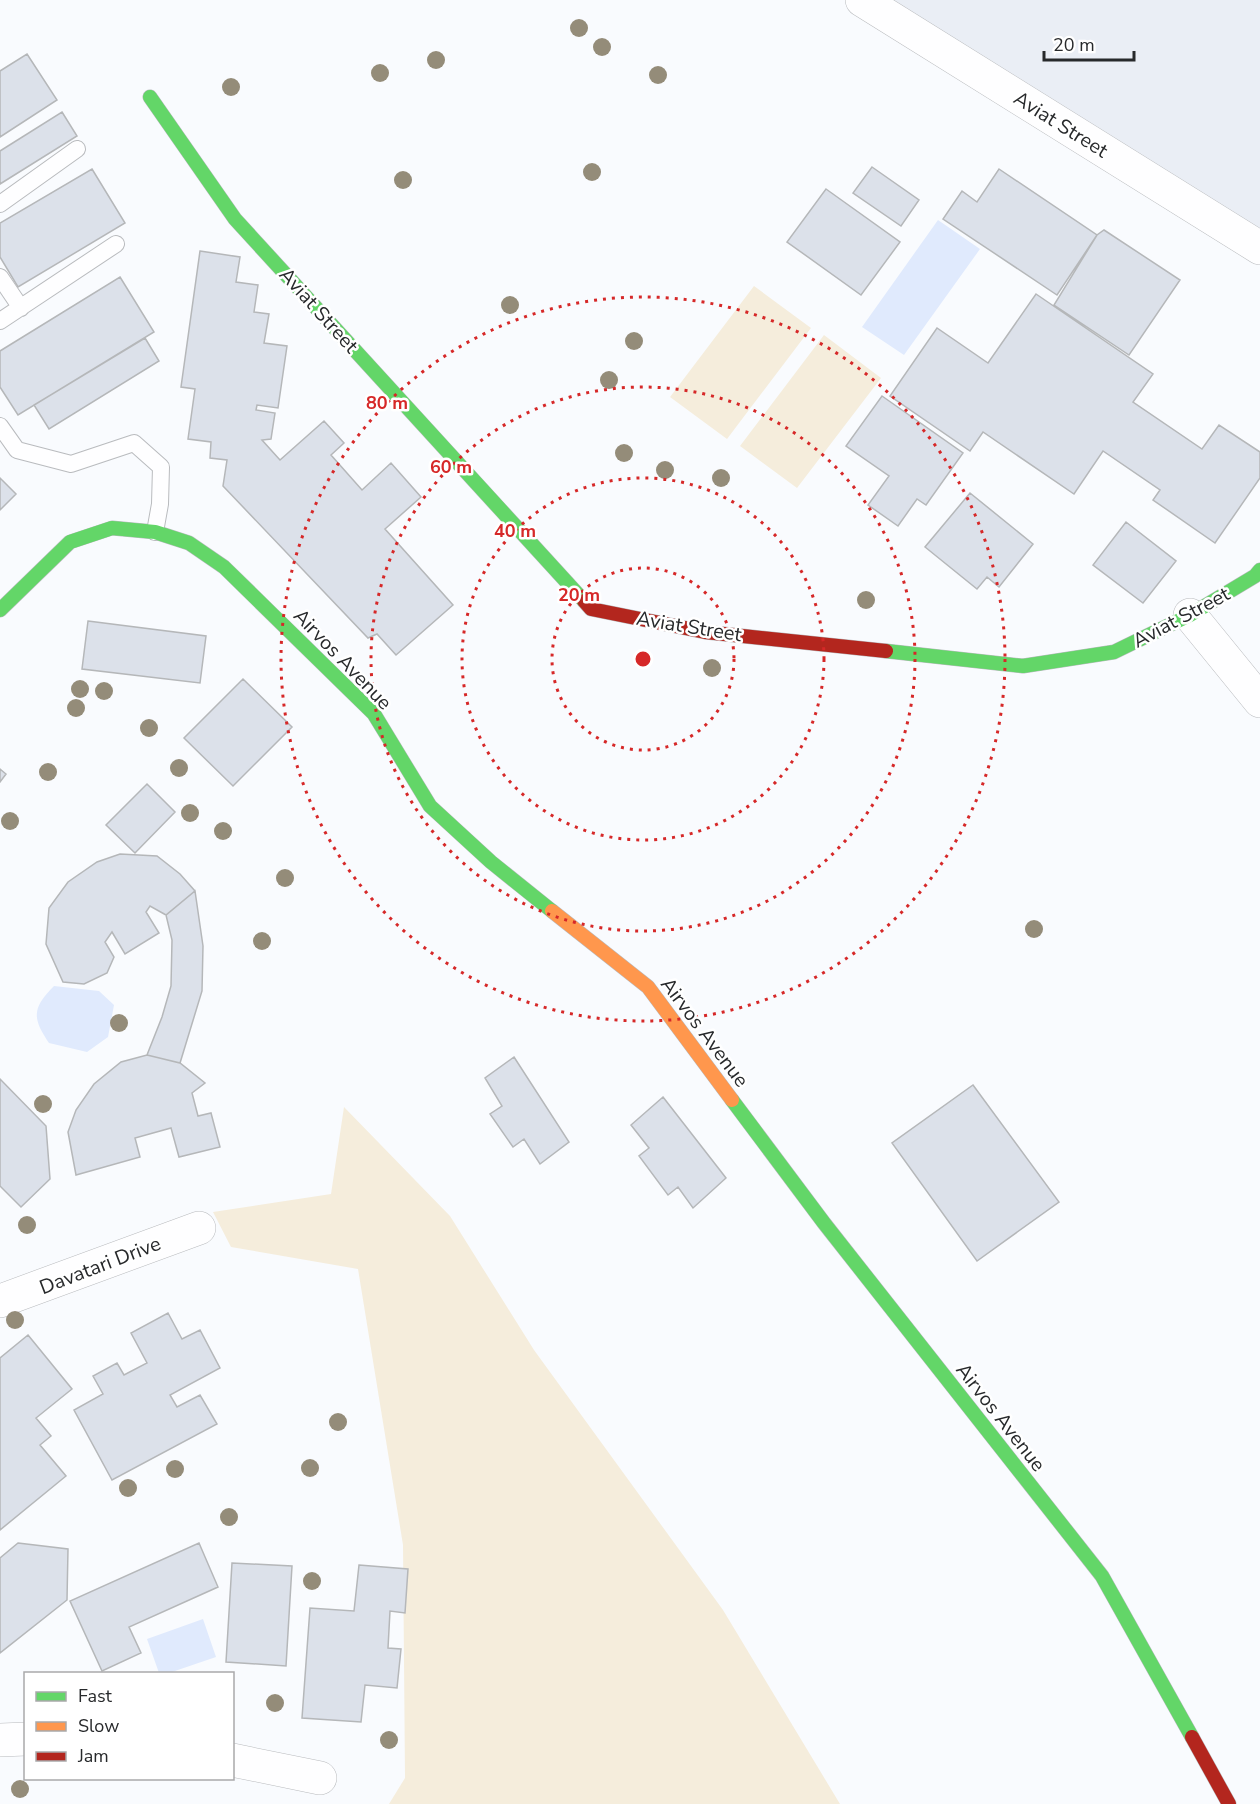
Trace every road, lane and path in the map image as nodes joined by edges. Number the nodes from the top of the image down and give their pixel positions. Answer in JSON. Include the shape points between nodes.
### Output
{"nodes":[{"id":1,"x":862,"y":0,"type":"edge"},
{"id":2,"x":150,"y":97,"type":"dead end"},
{"id":3,"x":76,"y":149,"type":"dead end"},
{"id":4,"x":0,"y":204,"type":"edge"},
{"id":5,"x":116,"y":244,"type":"dead end"},
{"id":6,"x":1260,"y":248,"type":"edge"},
{"id":7,"x":0,"y":277,"type":"edge"},
{"id":8,"x":21,"y":308,"type":"junction"},
{"id":9,"x":0,"y":321,"type":"edge"},
{"id":10,"x":0,"y":426,"type":"edge"},
{"id":11,"x":155,"y":532,"type":"junction"},
{"id":12,"x":1260,"y":570,"type":"edge"},
{"id":13,"x":0,"y":610,"type":"edge"},
{"id":14,"x":1190,"y":615,"type":"junction"},
{"id":15,"x":1260,"y":701,"type":"edge"},
{"id":16,"x":199,"y":1228,"type":"dead end"},
{"id":17,"x":0,"y":1301,"type":"edge"},
{"id":18,"x":24,"y":1739,"type":"edge"},
{"id":19,"x":0,"y":1740,"type":"edge"},
{"id":20,"x":234,"y":1760,"type":"edge"},
{"id":21,"x":320,"y":1778,"type":"dead end"},
{"id":22,"x":1229,"y":1804,"type":"edge"}],
"edges":[{"from":1,"to":6,"type":"street","name":"Aviat Street"},
{"from":2,"to":14,"type":"street","name":"Aviat Street","via":[[235,219],[591,609],[705,632],[1023,666],[1114,652]]},
{"from":3,"to":4,"type":"lane"},
{"from":5,"to":8,"type":"lane"},
{"from":7,"to":8,"type":"lane"},
{"from":8,"to":9,"type":"lane"},
{"from":10,"to":11,"type":"lane","via":[[17,450],[72,464],[134,443],[161,467]]},
{"from":11,"to":13,"type":"street","name":"Airvos Avenue","via":[[112,528],[70,542]]},
{"from":11,"to":22,"type":"street","name":"Airvos Avenue","via":[[189,543],[224,567],[374,714],[430,806],[491,862],[648,987],[824,1223],[1102,1576]]},
{"from":12,"to":14,"type":"street","name":"Aviat Street"},
{"from":14,"to":15,"type":"street"},
{"from":16,"to":17,"type":"street","name":"Davatari Drive"},
{"from":18,"to":19,"type":"street"},
{"from":20,"to":21,"type":"street"}]}
